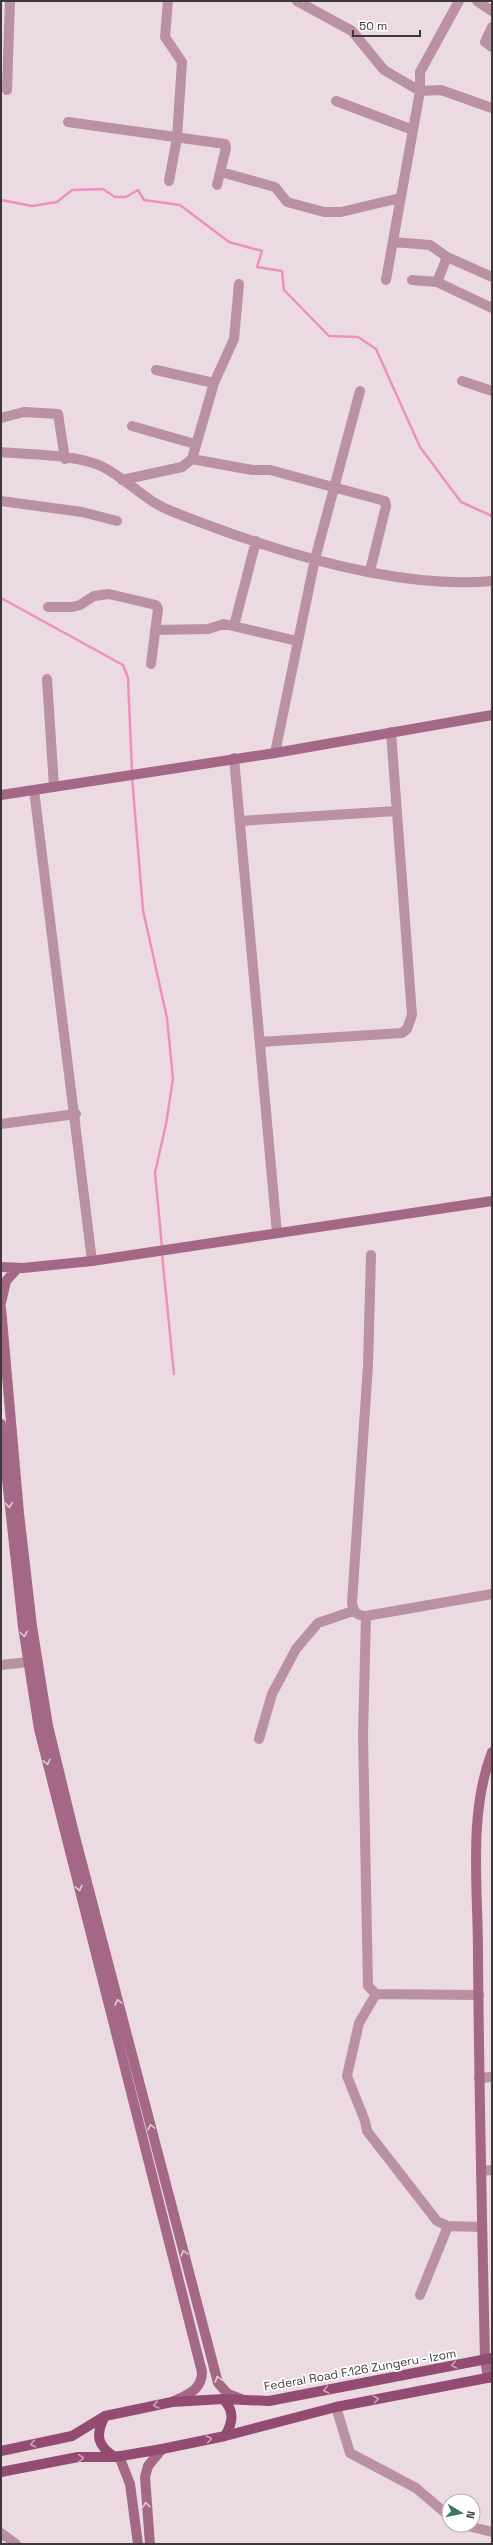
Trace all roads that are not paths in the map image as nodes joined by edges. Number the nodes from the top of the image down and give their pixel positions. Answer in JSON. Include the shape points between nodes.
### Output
{"nodes":[{"id":1,"x":168,"y":1,"type":"edge"},
{"id":2,"x":297,"y":1,"type":"edge"},
{"id":3,"x":459,"y":1,"type":"edge"},
{"id":4,"x":477,"y":1,"type":"edge"},
{"id":5,"x":7,"y":2,"type":"edge"},
{"id":6,"x":492,"y":11,"type":"edge"},
{"id":7,"x":492,"y":28,"type":"edge"},
{"id":8,"x":492,"y":47,"type":"edge"},
{"id":9,"x":7,"y":90,"type":"dead end"},
{"id":10,"x":420,"y":92,"type":"junction"},
{"id":11,"x":336,"y":100,"type":"dead end"},
{"id":12,"x":492,"y":108,"type":"edge"},
{"id":13,"x":68,"y":122,"type":"dead end"},
{"id":14,"x":413,"y":130,"type":"junction"},
{"id":15,"x":176,"y":138,"type":"junction"},
{"id":16,"x":221,"y":172,"type":"junction"},
{"id":17,"x":168,"y":181,"type":"dead end"},
{"id":18,"x":217,"y":186,"type":"dead end"},
{"id":19,"x":400,"y":198,"type":"junction"},
{"id":20,"x":393,"y":242,"type":"junction"},
{"id":21,"x":447,"y":257,"type":"junction"},
{"id":22,"x":492,"y":277,"type":"edge"},
{"id":23,"x":386,"y":280,"type":"dead end"},
{"id":24,"x":412,"y":280,"type":"dead end"},
{"id":25,"x":437,"y":282,"type":"junction"},
{"id":26,"x":239,"y":284,"type":"dead end"},
{"id":27,"x":492,"y":308,"type":"edge"},
{"id":28,"x":156,"y":370,"type":"dead end"},
{"id":29,"x":462,"y":381,"type":"dead end"},
{"id":30,"x":214,"y":383,"type":"junction"},
{"id":31,"x":360,"y":391,"type":"dead end"},
{"id":32,"x":492,"y":391,"type":"edge"},
{"id":33,"x":1,"y":418,"type":"edge"},
{"id":34,"x":132,"y":426,"type":"dead end"},
{"id":35,"x":195,"y":444,"type":"junction"},
{"id":36,"x":1,"y":452,"type":"edge"},
{"id":37,"x":192,"y":458,"type":"junction"},
{"id":38,"x":65,"y":459,"type":"junction"},
{"id":39,"x":122,"y":480,"type":"junction"},
{"id":40,"x":335,"y":486,"type":"junction"},
{"id":41,"x":1,"y":501,"type":"edge"},
{"id":42,"x":117,"y":521,"type":"dead end"},
{"id":43,"x":256,"y":541,"type":"junction"},
{"id":44,"x":315,"y":559,"type":"junction"},
{"id":45,"x":370,"y":571,"type":"junction"},
{"id":46,"x":492,"y":581,"type":"edge"},
{"id":47,"x":48,"y":607,"type":"dead end"},
{"id":48,"x":234,"y":626,"type":"junction"},
{"id":49,"x":155,"y":630,"type":"junction"},
{"id":50,"x":297,"y":641,"type":"junction"},
{"id":51,"x":151,"y":664,"type":"dead end"},
{"id":52,"x":47,"y":679,"type":"dead end"},
{"id":53,"x":492,"y":715,"type":"edge"},
{"id":54,"x":391,"y":732,"type":"junction"},
{"id":55,"x":275,"y":753,"type":"junction"},
{"id":56,"x":234,"y":758,"type":"junction"},
{"id":57,"x":54,"y":787,"type":"junction"},
{"id":58,"x":34,"y":790,"type":"junction"},
{"id":59,"x":1,"y":795,"type":"edge"},
{"id":60,"x":396,"y":811,"type":"junction"},
{"id":61,"x":240,"y":821,"type":"junction"},
{"id":62,"x":260,"y":1042,"type":"junction"},
{"id":63,"x":76,"y":1114,"type":"junction"},
{"id":64,"x":1,"y":1124,"type":"edge"},
{"id":65,"x":492,"y":1201,"type":"edge"},
{"id":66,"x":277,"y":1233,"type":"junction"},
{"id":67,"x":371,"y":1255,"type":"dead end"},
{"id":68,"x":92,"y":1261,"type":"junction"},
{"id":69,"x":1,"y":1267,"type":"edge"},
{"id":70,"x":20,"y":1269,"type":"junction"},
{"id":71,"x":1,"y":1274,"type":"edge"},
{"id":72,"x":1,"y":1303,"type":"edge"},
{"id":73,"x":1,"y":1308,"type":"edge"},
{"id":74,"x":1,"y":1424,"type":"edge"},
{"id":75,"x":492,"y":1594,"type":"edge"},
{"id":76,"x":354,"y":1611,"type":"junction"},
{"id":77,"x":366,"y":1616,"type":"junction"},
{"id":78,"x":28,"y":1662,"type":"junction"},
{"id":79,"x":1,"y":1665,"type":"edge"},
{"id":80,"x":258,"y":1739,"type":"dead end"},
{"id":81,"x":492,"y":1752,"type":"edge"},
{"id":82,"x":376,"y":1994,"type":"junction"},
{"id":83,"x":479,"y":1995,"type":"junction"},
{"id":84,"x":492,"y":2077,"type":"edge"},
{"id":85,"x":479,"y":2078,"type":"junction"},
{"id":86,"x":492,"y":2170,"type":"edge"},
{"id":87,"x":481,"y":2171,"type":"junction"},
{"id":88,"x":448,"y":2226,"type":"junction"},
{"id":89,"x":482,"y":2227,"type":"junction"},
{"id":90,"x":420,"y":2295,"type":"dead end"},
{"id":91,"x":488,"y":2359,"type":"edge"},
{"id":92,"x":490,"y":2377,"type":"edge"},
{"id":93,"x":223,"y":2399,"type":"junction"},
{"id":94,"x":246,"y":2401,"type":"junction"},
{"id":95,"x":172,"y":2402,"type":"junction"},
{"id":96,"x":336,"y":2407,"type":"junction"},
{"id":97,"x":105,"y":2416,"type":"junction"},
{"id":98,"x":225,"y":2436,"type":"junction"},
{"id":99,"x":162,"y":2449,"type":"junction"},
{"id":100,"x":1,"y":2451,"type":"edge"},
{"id":101,"x":117,"y":2457,"type":"junction"},
{"id":102,"x":1,"y":2472,"type":"edge"},
{"id":103,"x":441,"y":2509,"type":"edge"},
{"id":104,"x":481,"y":2529,"type":"edge"},
{"id":105,"x":492,"y":2532,"type":"edge"},
{"id":106,"x":1,"y":2533,"type":"edge"},
{"id":107,"x":16,"y":2544,"type":"edge"},
{"id":108,"x":138,"y":2544,"type":"edge"},
{"id":109,"x":150,"y":2544,"type":"edge"}],
"edges":[{"from":1,"to":15,"type":"street","via":[[165,37],[182,62]]},
{"from":2,"to":10,"type":"street","via":[[352,31],[384,70]]},
{"from":3,"to":10,"type":"street","via":[[420,72]]},
{"from":4,"to":6,"type":"street"},
{"from":5,"to":9,"type":"street"},
{"from":7,"to":8,"type":"street","via":[[485,42]]},
{"from":10,"to":12,"type":"street","via":[[441,90]]},
{"from":10,"to":14,"type":"street"},
{"from":11,"to":14,"type":"street"},
{"from":13,"to":15,"type":"street"},
{"from":14,"to":19,"type":"street"},
{"from":15,"to":16,"type":"street","via":[[226,145]]},
{"from":15,"to":17,"type":"street"},
{"from":16,"to":18,"type":"street"},
{"from":16,"to":19,"type":"street","via":[[275,187],[287,202],[324,212],[341,212]]},
{"from":19,"to":20,"type":"street"},
{"from":20,"to":21,"type":"street","via":[[427,244]]},
{"from":20,"to":23,"type":"street"},
{"from":21,"to":22,"type":"street"},
{"from":21,"to":25,"type":"street"},
{"from":24,"to":25,"type":"street"},
{"from":25,"to":27,"type":"street"},
{"from":26,"to":30,"type":"street","via":[[236,330]]},
{"from":28,"to":30,"type":"street"},
{"from":29,"to":32,"type":"street"},
{"from":30,"to":35,"type":"street"},
{"from":31,"to":40,"type":"street"},
{"from":33,"to":38,"type":"street","via":[[24,412],[58,414]]},
{"from":34,"to":35,"type":"street"},
{"from":35,"to":37,"type":"street"},
{"from":36,"to":38,"type":"street"},
{"from":37,"to":39,"type":"street","via":[[182,467]]},
{"from":37,"to":40,"type":"street","via":[[252,470],[270,470]]},
{"from":38,"to":39,"type":"street","via":[[102,466]]},
{"from":39,"to":43,"type":"street","via":[[156,505]]},
{"from":40,"to":44,"type":"street"},
{"from":40,"to":45,"type":"street","via":[[382,499],[386,503]]},
{"from":41,"to":42,"type":"street","via":[[82,512]]},
{"from":43,"to":44,"type":"street"},
{"from":43,"to":48,"type":"street"},
{"from":44,"to":45,"type":"street"},
{"from":44,"to":50,"type":"street"},
{"from":45,"to":46,"type":"street","via":[[455,583]]},
{"from":47,"to":49,"type":"street","via":[[72,607],[94,596],[109,594],[156,605],[158,609]]},
{"from":48,"to":49,"type":"street","via":[[220,624],[208,629]]},
{"from":48,"to":50,"type":"street"},
{"from":49,"to":51,"type":"street"},
{"from":50,"to":55,"type":"street"},
{"from":52,"to":57,"type":"street"},
{"from":53,"to":54,"type":"street"},
{"from":54,"to":55,"type":"street"},
{"from":54,"to":60,"type":"street"},
{"from":55,"to":56,"type":"street"},
{"from":56,"to":57,"type":"street"},
{"from":56,"to":61,"type":"street"},
{"from":57,"to":58,"type":"street"},
{"from":58,"to":59,"type":"street"},
{"from":58,"to":63,"type":"street"},
{"from":60,"to":61,"type":"street"},
{"from":60,"to":62,"type":"street","via":[[412,1015],[407,1029],[402,1034]]},
{"from":61,"to":62,"type":"street"},
{"from":62,"to":66,"type":"street"},
{"from":63,"to":64,"type":"street"},
{"from":63,"to":68,"type":"street"},
{"from":65,"to":66,"type":"street"},
{"from":66,"to":68,"type":"street"},
{"from":67,"to":76,"type":"street","via":[[368,1365],[352,1604]]},
{"from":68,"to":70,"type":"street"},
{"from":69,"to":70,"type":"street"},
{"from":70,"to":71,"type":"street"},
{"from":70,"to":72,"type":"street","via":[[6,1281]]},
{"from":94,"to":73,"type":"street","one_way":true,"via":[[228,2394],[218,2383],[48,1726],[32,1626],[19,1513]]},
{"from":74,"to":78,"type":"street","one_way":true},
{"from":75,"to":77,"type":"street"},
{"from":76,"to":77,"type":"street","via":[[358,1615]]},
{"from":76,"to":80,"type":"street","via":[[318,1623],[296,1649],[272,1694]]},
{"from":77,"to":82,"type":"street","via":[[363,1735],[368,1986]]},
{"from":78,"to":79,"type":"street"},
{"from":78,"to":95,"type":"street","one_way":true,"via":[[39,1729],[202,2372],[202,2379],[194,2391]]},
{"from":81,"to":83,"type":"street","via":[[483,1781],[478,1827]]},
{"from":82,"to":83,"type":"street"},
{"from":82,"to":88,"type":"street","via":[[359,2023],[347,2076],[367,2131],[437,2221]]},
{"from":83,"to":85,"type":"street"},
{"from":84,"to":85,"type":"street"},
{"from":85,"to":87,"type":"street"},
{"from":86,"to":87,"type":"street"},
{"from":87,"to":89,"type":"street"},
{"from":88,"to":89,"type":"street"},
{"from":88,"to":90,"type":"street"},
{"from":89,"to":91,"type":"street"},
{"from":91,"to":92,"type":"street"},
{"from":91,"to":94,"type":"main road","name":"Federal Road F.126 Zungeru - Izom","one_way":true,"via":[[269,2401]]},
{"from":96,"to":92,"type":"main road","one_way":true},
{"from":93,"to":94,"type":"main road","name":"Federal Road F.126 Zungeru - Izom"},
{"from":93,"to":95,"type":"main road","name":"Federal Road F.126 Zungeru - Izom"},
{"from":93,"to":98,"type":"main road","via":[[231,2408],[232,2416],[232,2424]]},
{"from":95,"to":97,"type":"main road","name":"Federal Road F.126 Zungeru - Izom","one_way":true},
{"from":96,"to":98,"type":"main road"},
{"from":96,"to":103,"type":"street","via":[[350,2453],[416,2488]]},
{"from":97,"to":100,"type":"main road","name":"Federal Road F.126 Zungeru - Izom","one_way":true,"via":[[72,2436]]},
{"from":97,"to":101,"type":"main road","via":[[98,2431],[99,2443],[103,2449]]},
{"from":99,"to":98,"type":"main road","one_way":true},
{"from":99,"to":101,"type":"main road"},
{"from":109,"to":99,"type":"street","one_way":true,"via":[[145,2477],[148,2466]]},
{"from":102,"to":101,"type":"main road","one_way":true,"via":[[78,2457]]},
{"from":101,"to":108,"type":"street","via":[[130,2484]]},
{"from":104,"to":105,"type":"street"},
{"from":106,"to":107,"type":"street"}]}
